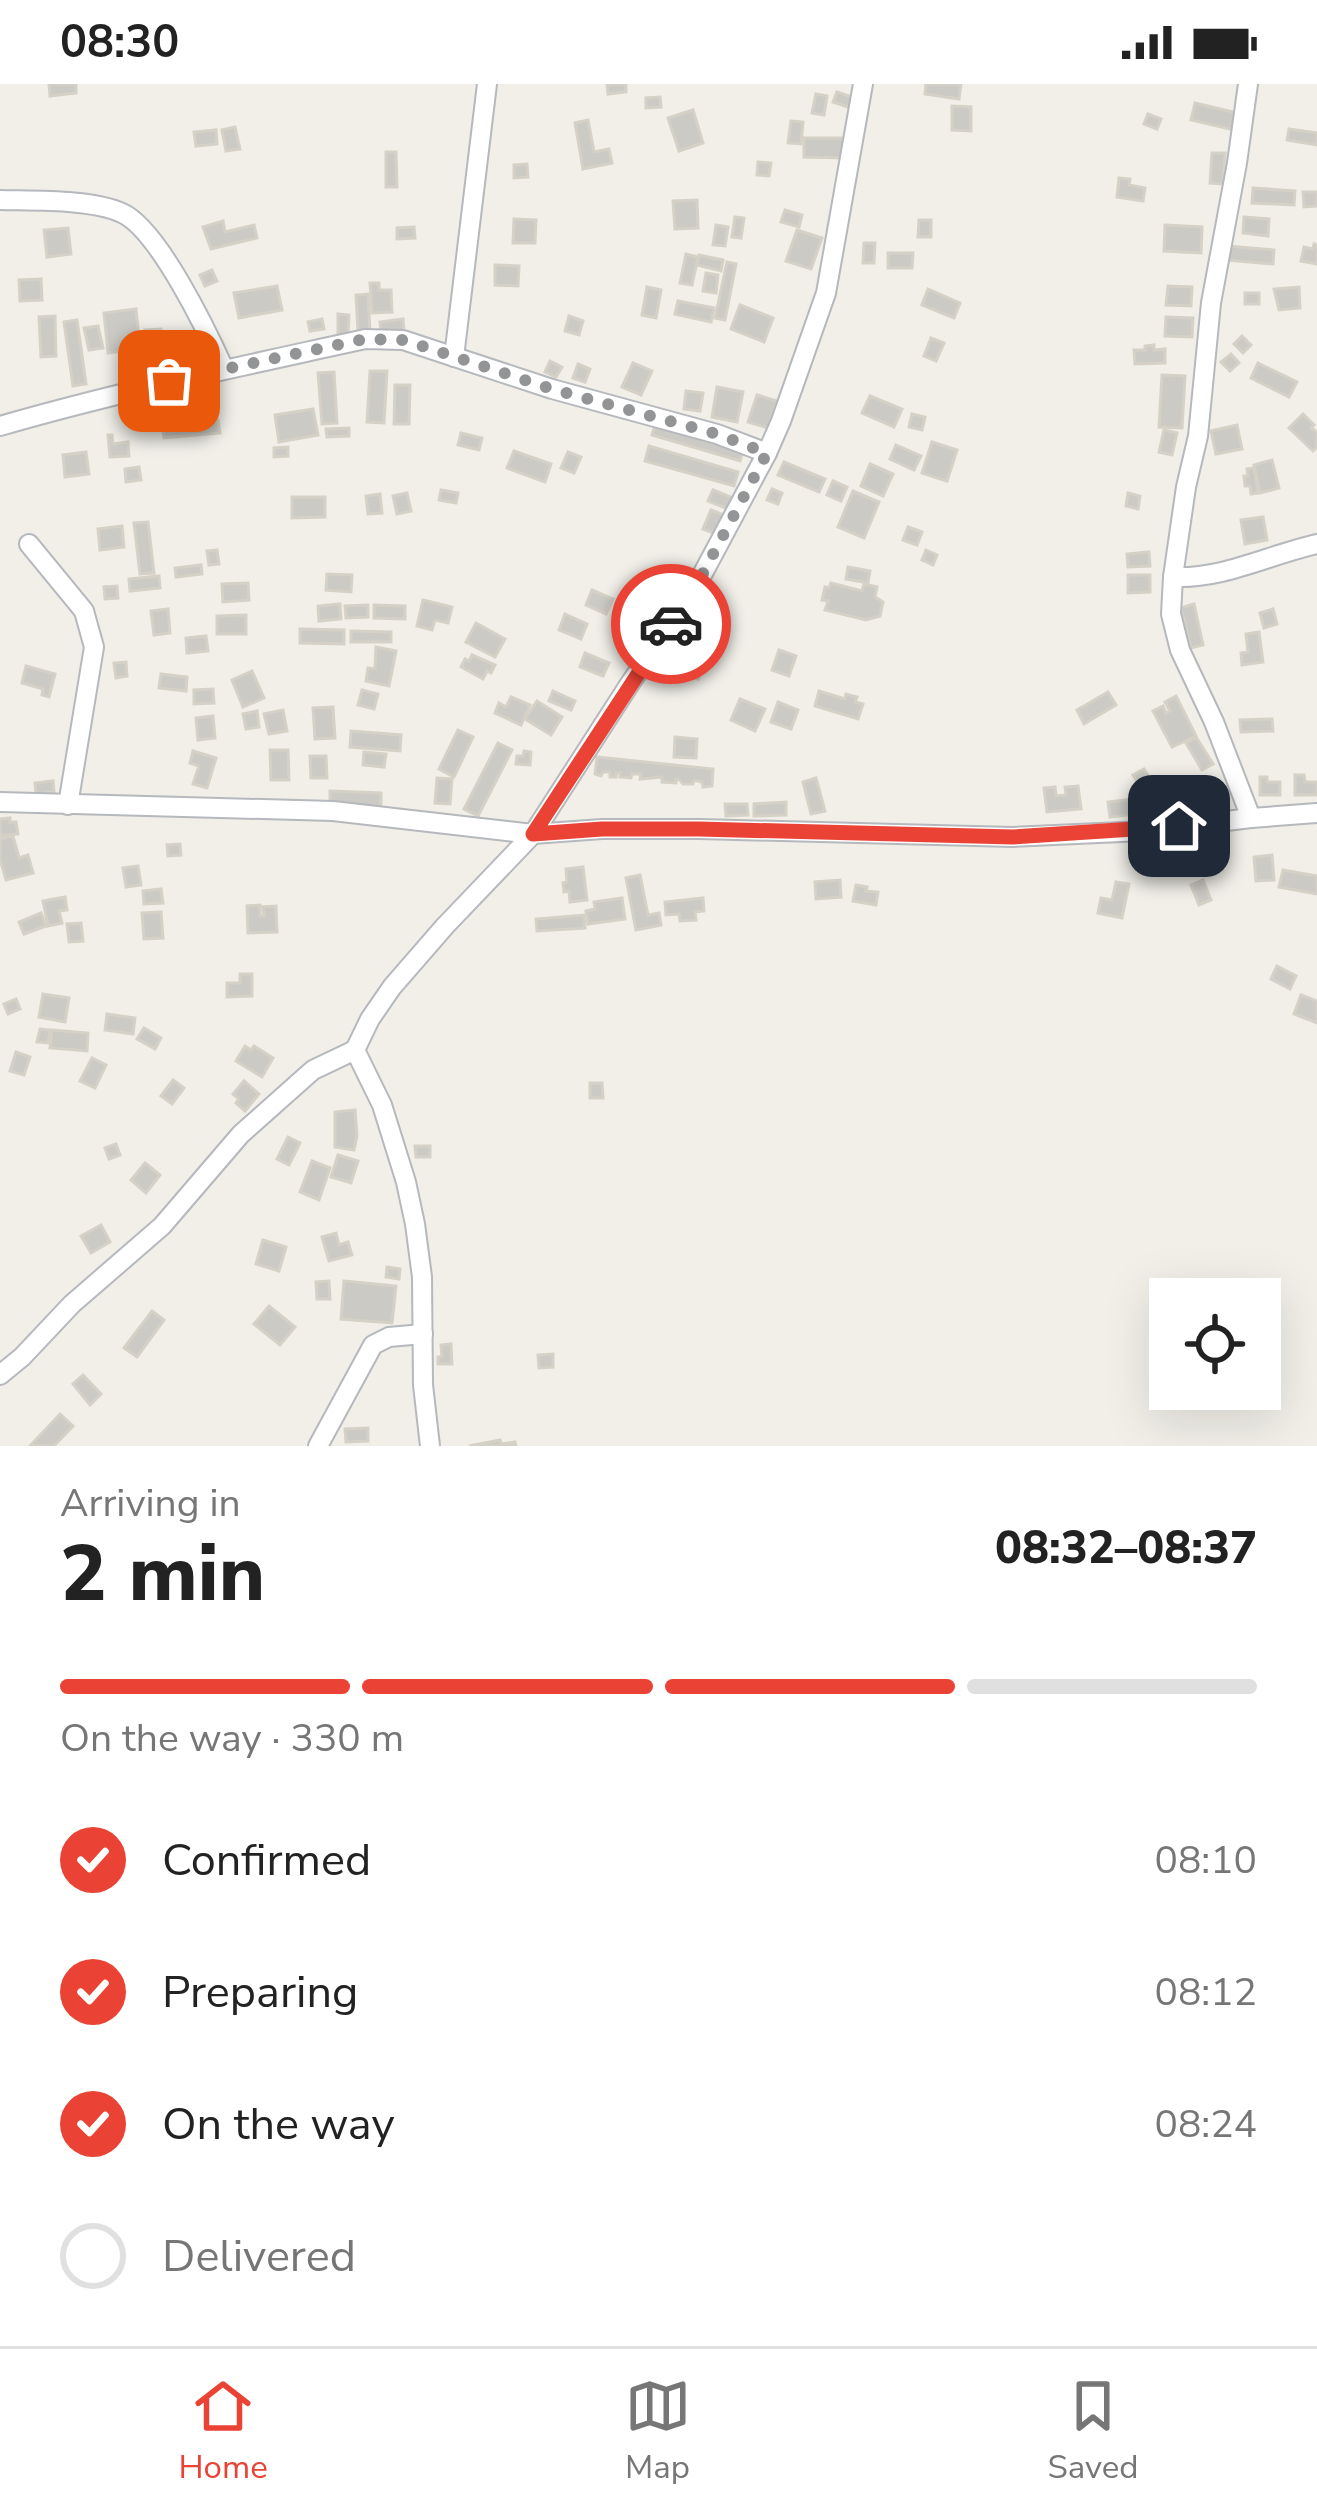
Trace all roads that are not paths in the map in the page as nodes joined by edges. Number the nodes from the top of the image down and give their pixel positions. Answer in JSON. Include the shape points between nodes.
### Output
{"nodes":[{"id":1,"x":487,"y":84,"type":"edge"},
{"id":2,"x":863,"y":84,"type":"edge"},
{"id":3,"x":1249,"y":84,"type":"edge"},
{"id":4,"x":0,"y":200,"type":"edge"},
{"id":5,"x":454,"y":357,"type":"junction"},
{"id":6,"x":224,"y":369,"type":"junction"},
{"id":7,"x":0,"y":425,"type":"edge"},
{"id":8,"x":767,"y":453,"type":"junction"},
{"id":9,"x":29,"y":544,"type":"dead end"},
{"id":10,"x":1317,"y":544,"type":"edge"},
{"id":11,"x":1173,"y":577,"type":"junction"},
{"id":12,"x":0,"y":802,"type":"edge"},
{"id":13,"x":68,"y":805,"type":"junction"},
{"id":14,"x":1317,"y":813,"type":"edge"},
{"id":15,"x":1251,"y":818,"type":"junction"},
{"id":16,"x":533,"y":834,"type":"junction"},
{"id":17,"x":355,"y":1050,"type":"junction"},
{"id":18,"x":423,"y":1334,"type":"junction"},
{"id":19,"x":0,"y":1375,"type":"edge"},
{"id":20,"x":318,"y":1446,"type":"edge"},
{"id":21,"x":430,"y":1446,"type":"edge"}],
"edges":[{"from":1,"to":5,"type":"street"},
{"from":2,"to":8,"type":"street","via":[[826,293]]},
{"from":3,"to":11,"type":"street"},
{"from":4,"to":6,"type":"street","via":[[126,214],[146,231]]},
{"from":5,"to":6,"type":"street","via":[[404,340],[365,339]]},
{"from":5,"to":8,"type":"street"},
{"from":6,"to":7,"type":"street"},
{"from":8,"to":16,"type":"street","via":[[694,590]]},
{"from":9,"to":13,"type":"street","via":[[84,610],[94,646]]},
{"from":10,"to":11,"type":"street","via":[[1240,569]]},
{"from":11,"to":15,"type":"street","via":[[1180,650]]},
{"from":12,"to":13,"type":"street"},
{"from":13,"to":16,"type":"street","via":[[333,812]]},
{"from":14,"to":15,"type":"street"},
{"from":15,"to":16,"type":"street","via":[[1013,837],[699,829]]},
{"from":16,"to":17,"type":"street","via":[[392,987]]},
{"from":17,"to":18,"type":"street","via":[[406,1183]]},
{"from":17,"to":19,"type":"street","via":[[313,1070],[241,1134],[162,1226]]},
{"from":18,"to":20,"type":"street","via":[[373,1345]]},
{"from":18,"to":21,"type":"street"}]}
